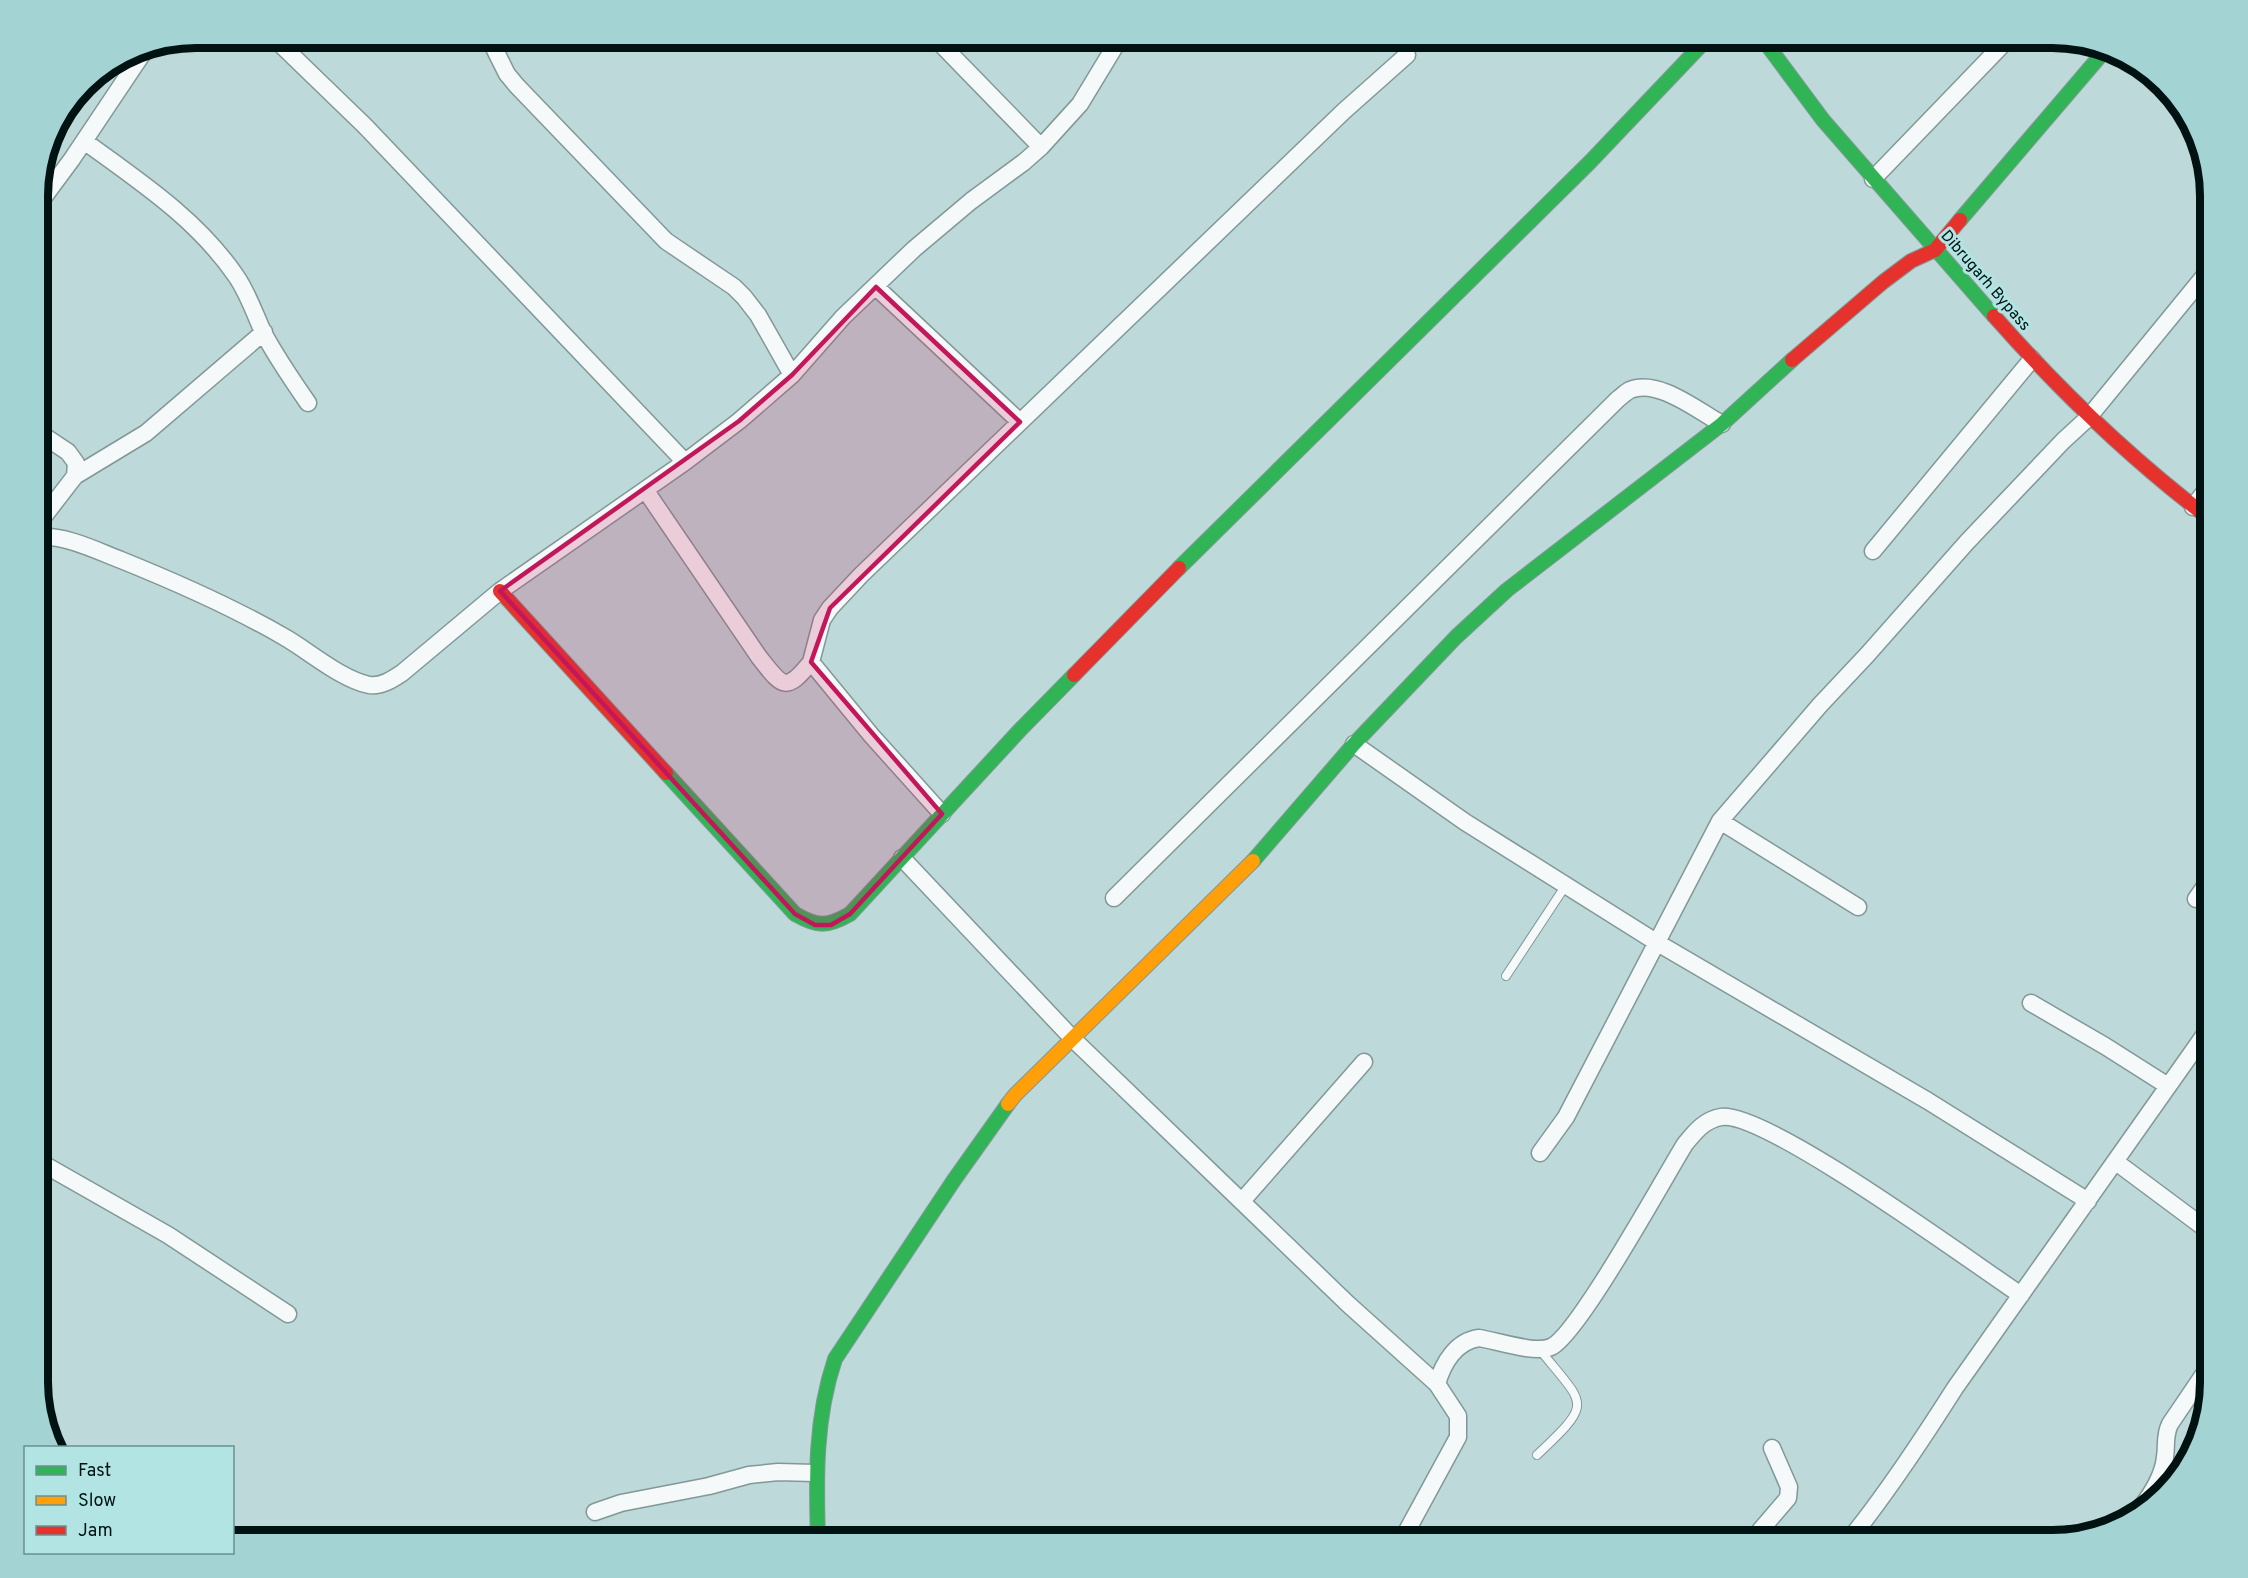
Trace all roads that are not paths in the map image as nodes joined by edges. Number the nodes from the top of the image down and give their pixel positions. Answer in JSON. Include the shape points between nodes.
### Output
{"nodes":[{"id":1,"x":284,"y":48,"type":"edge"},
{"id":2,"x":494,"y":48,"type":"edge"},
{"id":3,"x":945,"y":48,"type":"edge"},
{"id":4,"x":1114,"y":48,"type":"edge"},
{"id":5,"x":1698,"y":48,"type":"edge"},
{"id":6,"x":1769,"y":48,"type":"edge"},
{"id":7,"x":1999,"y":48,"type":"edge"},
{"id":8,"x":1407,"y":55,"type":"dead end"},
{"id":9,"x":2101,"y":57,"type":"edge"},
{"id":10,"x":139,"y":59,"type":"edge"},
{"id":11,"x":84,"y":141,"type":"junction"},
{"id":12,"x":1041,"y":147,"type":"junction"},
{"id":13,"x":1873,"y":179,"type":"junction"},
{"id":14,"x":48,"y":191,"type":"edge"},
{"id":15,"x":1935,"y":250,"type":"junction"},
{"id":16,"x":2200,"y":282,"type":"edge"},
{"id":17,"x":876,"y":287,"type":"junction"},
{"id":18,"x":264,"y":332,"type":"junction"},
{"id":19,"x":2032,"y":359,"type":"junction"},
{"id":20,"x":792,"y":375,"type":"junction"},
{"id":21,"x":308,"y":403,"type":"dead end"},
{"id":22,"x":2088,"y":418,"type":"junction"},
{"id":23,"x":1020,"y":422,"type":"junction"},
{"id":24,"x":1722,"y":424,"type":"junction"},
{"id":25,"x":48,"y":439,"type":"edge"},
{"id":26,"x":685,"y":462,"type":"junction"},
{"id":27,"x":75,"y":476,"type":"junction"},
{"id":28,"x":646,"y":491,"type":"junction"},
{"id":29,"x":2200,"y":498,"type":"edge"},
{"id":30,"x":2193,"y":507,"type":"junction"},
{"id":31,"x":48,"y":511,"type":"edge"},
{"id":32,"x":2200,"y":512,"type":"edge"},
{"id":33,"x":48,"y":537,"type":"edge"},
{"id":34,"x":1873,"y":551,"type":"dead end"},
{"id":35,"x":500,"y":591,"type":"junction"},
{"id":36,"x":811,"y":662,"type":"junction"},
{"id":37,"x":1354,"y":744,"type":"junction"},
{"id":38,"x":942,"y":814,"type":"junction"},
{"id":39,"x":1720,"y":821,"type":"junction"},
{"id":40,"x":902,"y":858,"type":"junction"},
{"id":41,"x":1567,"y":885,"type":"junction"},
{"id":42,"x":2200,"y":894,"type":"edge"},
{"id":43,"x":1114,"y":898,"type":"dead end"},
{"id":44,"x":2196,"y":899,"type":"dead end"},
{"id":45,"x":1858,"y":907,"type":"dead end"},
{"id":46,"x":1656,"y":942,"type":"junction"},
{"id":47,"x":1506,"y":976,"type":"dead end"},
{"id":48,"x":2031,"y":1003,"type":"dead end"},
{"id":49,"x":1073,"y":1039,"type":"junction"},
{"id":50,"x":2200,"y":1042,"type":"edge"},
{"id":51,"x":1364,"y":1062,"type":"dead end"},
{"id":52,"x":2168,"y":1086,"type":"junction"},
{"id":53,"x":1540,"y":1153,"type":"dead end"},
{"id":54,"x":2116,"y":1161,"type":"junction"},
{"id":55,"x":48,"y":1167,"type":"edge"},
{"id":56,"x":1242,"y":1201,"type":"junction"},
{"id":57,"x":2088,"y":1201,"type":"junction"},
{"id":58,"x":2200,"y":1224,"type":"edge"},
{"id":59,"x":2021,"y":1295,"type":"junction"},
{"id":60,"x":288,"y":1314,"type":"dead end"},
{"id":61,"x":1539,"y":1350,"type":"junction"},
{"id":62,"x":2200,"y":1381,"type":"edge"},
{"id":63,"x":1437,"y":1384,"type":"junction"},
{"id":64,"x":1772,"y":1448,"type":"dead end"},
{"id":65,"x":1537,"y":1455,"type":"dead end"},
{"id":66,"x":815,"y":1473,"type":"junction"},
{"id":67,"x":2149,"y":1494,"type":"edge"},
{"id":68,"x":595,"y":1512,"type":"dead end"},
{"id":69,"x":818,"y":1530,"type":"edge"},
{"id":70,"x":1407,"y":1530,"type":"edge"},
{"id":71,"x":1761,"y":1530,"type":"edge"},
{"id":72,"x":1856,"y":1530,"type":"edge"}],
"edges":[{"from":1,"to":26,"type":"street","via":[[365,126]]},
{"from":2,"to":20,"type":"street","via":[[517,86],[649,225],[744,297]]},
{"from":3,"to":12,"type":"street"},
{"from":4,"to":12,"type":"street","via":[[1080,104]]},
{"from":5,"to":38,"type":"street","via":[[1590,162],[1232,514]]},
{"from":6,"to":13,"type":"street","name":"Dibrugarh Bypass","via":[[1808,102]]},
{"from":7,"to":13,"type":"street"},
{"from":8,"to":23,"type":"street"},
{"from":9,"to":15,"type":"street"},
{"from":10,"to":11,"type":"street"},
{"from":11,"to":14,"type":"street"},
{"from":11,"to":18,"type":"street","via":[[167,202],[207,240],[238,278]]},
{"from":12,"to":17,"type":"street","via":[[914,249]]},
{"from":13,"to":15,"type":"street","name":"Dibrugarh Bypass"},
{"from":15,"to":19,"type":"street","name":"Dibrugarh Bypass"},
{"from":15,"to":24,"type":"street","via":[[1911,261],[1883,282]]},
{"from":16,"to":22,"type":"street"},
{"from":17,"to":20,"type":"street","via":[[843,317]]},
{"from":17,"to":23,"type":"street"},
{"from":18,"to":21,"type":"street","via":[[279,362]]},
{"from":18,"to":27,"type":"street","via":[[146,433]]},
{"from":19,"to":22,"type":"street","name":"Dibrugarh Bypass"},
{"from":19,"to":34,"type":"street"},
{"from":20,"to":26,"type":"street"},
{"from":22,"to":30,"type":"street","name":"Dibrugarh Bypass"},
{"from":22,"to":39,"type":"street","via":[[1967,542]]},
{"from":23,"to":36,"type":"street","via":[[830,608],[818,631]]},
{"from":24,"to":37,"type":"street","via":[[1507,590],[1456,637]]},
{"from":24,"to":43,"type":"street","via":[[1662,389],[1630,390],[1618,399]]},
{"from":25,"to":27,"type":"street","via":[[68,452],[76,463]]},
{"from":26,"to":28,"type":"street"},
{"from":27,"to":31,"type":"street"},
{"from":28,"to":35,"type":"street"},
{"from":28,"to":36,"type":"street","via":[[774,676],[792,682]]},
{"from":29,"to":30,"type":"street"},
{"from":30,"to":32,"type":"street","name":"Dibrugarh Bypass"},
{"from":33,"to":35,"type":"street","via":[[89,548],[207,596],[358,682],[372,686],[402,673]]},
{"from":35,"to":40,"type":"street","via":[[795,914],[815,925],[831,925],[850,914]]},
{"from":36,"to":38,"type":"street"},
{"from":37,"to":41,"type":"street","via":[[1465,822]]},
{"from":37,"to":49,"type":"street","via":[[1260,854]]},
{"from":38,"to":40,"type":"street"},
{"from":39,"to":45,"type":"street"},
{"from":39,"to":46,"type":"street"},
{"from":40,"to":49,"type":"street"},
{"from":41,"to":46,"type":"street"},
{"from":41,"to":47,"type":"lane"},
{"from":42,"to":44,"type":"street"},
{"from":46,"to":53,"type":"street","via":[[1566,1117]]},
{"from":46,"to":57,"type":"street","via":[[1928,1101]]},
{"from":48,"to":52,"type":"street"},
{"from":49,"to":56,"type":"street"},
{"from":49,"to":66,"type":"street","via":[[1009,1104],[840,1352],[828,1377]]},
{"from":50,"to":52,"type":"street"},
{"from":51,"to":56,"type":"street"},
{"from":52,"to":54,"type":"street"},
{"from":54,"to":57,"type":"street"},
{"from":54,"to":58,"type":"street"},
{"from":55,"to":60,"type":"street","via":[[168,1235]]},
{"from":56,"to":63,"type":"street"},
{"from":57,"to":59,"type":"street"},
{"from":59,"to":61,"type":"street","via":[[1811,1155],[1750,1123],[1722,1117],[1698,1128],[1685,1144],[1582,1313],[1557,1344]]},
{"from":59,"to":72,"type":"street"},
{"from":61,"to":63,"type":"street","via":[[1470,1339],[1452,1354]]},
{"from":61,"to":65,"type":"lane","via":[[1579,1401],[1571,1422]]},
{"from":62,"to":67,"type":"street","via":[[2165,1434],[2166,1456]]},
{"from":63,"to":70,"type":"street","via":[[1458,1416],[1458,1437]]},
{"from":64,"to":71,"type":"street","via":[[1789,1487],[1788,1498]]},
{"from":66,"to":68,"type":"street","via":[[749,1475]]},
{"from":66,"to":69,"type":"street"}]}
